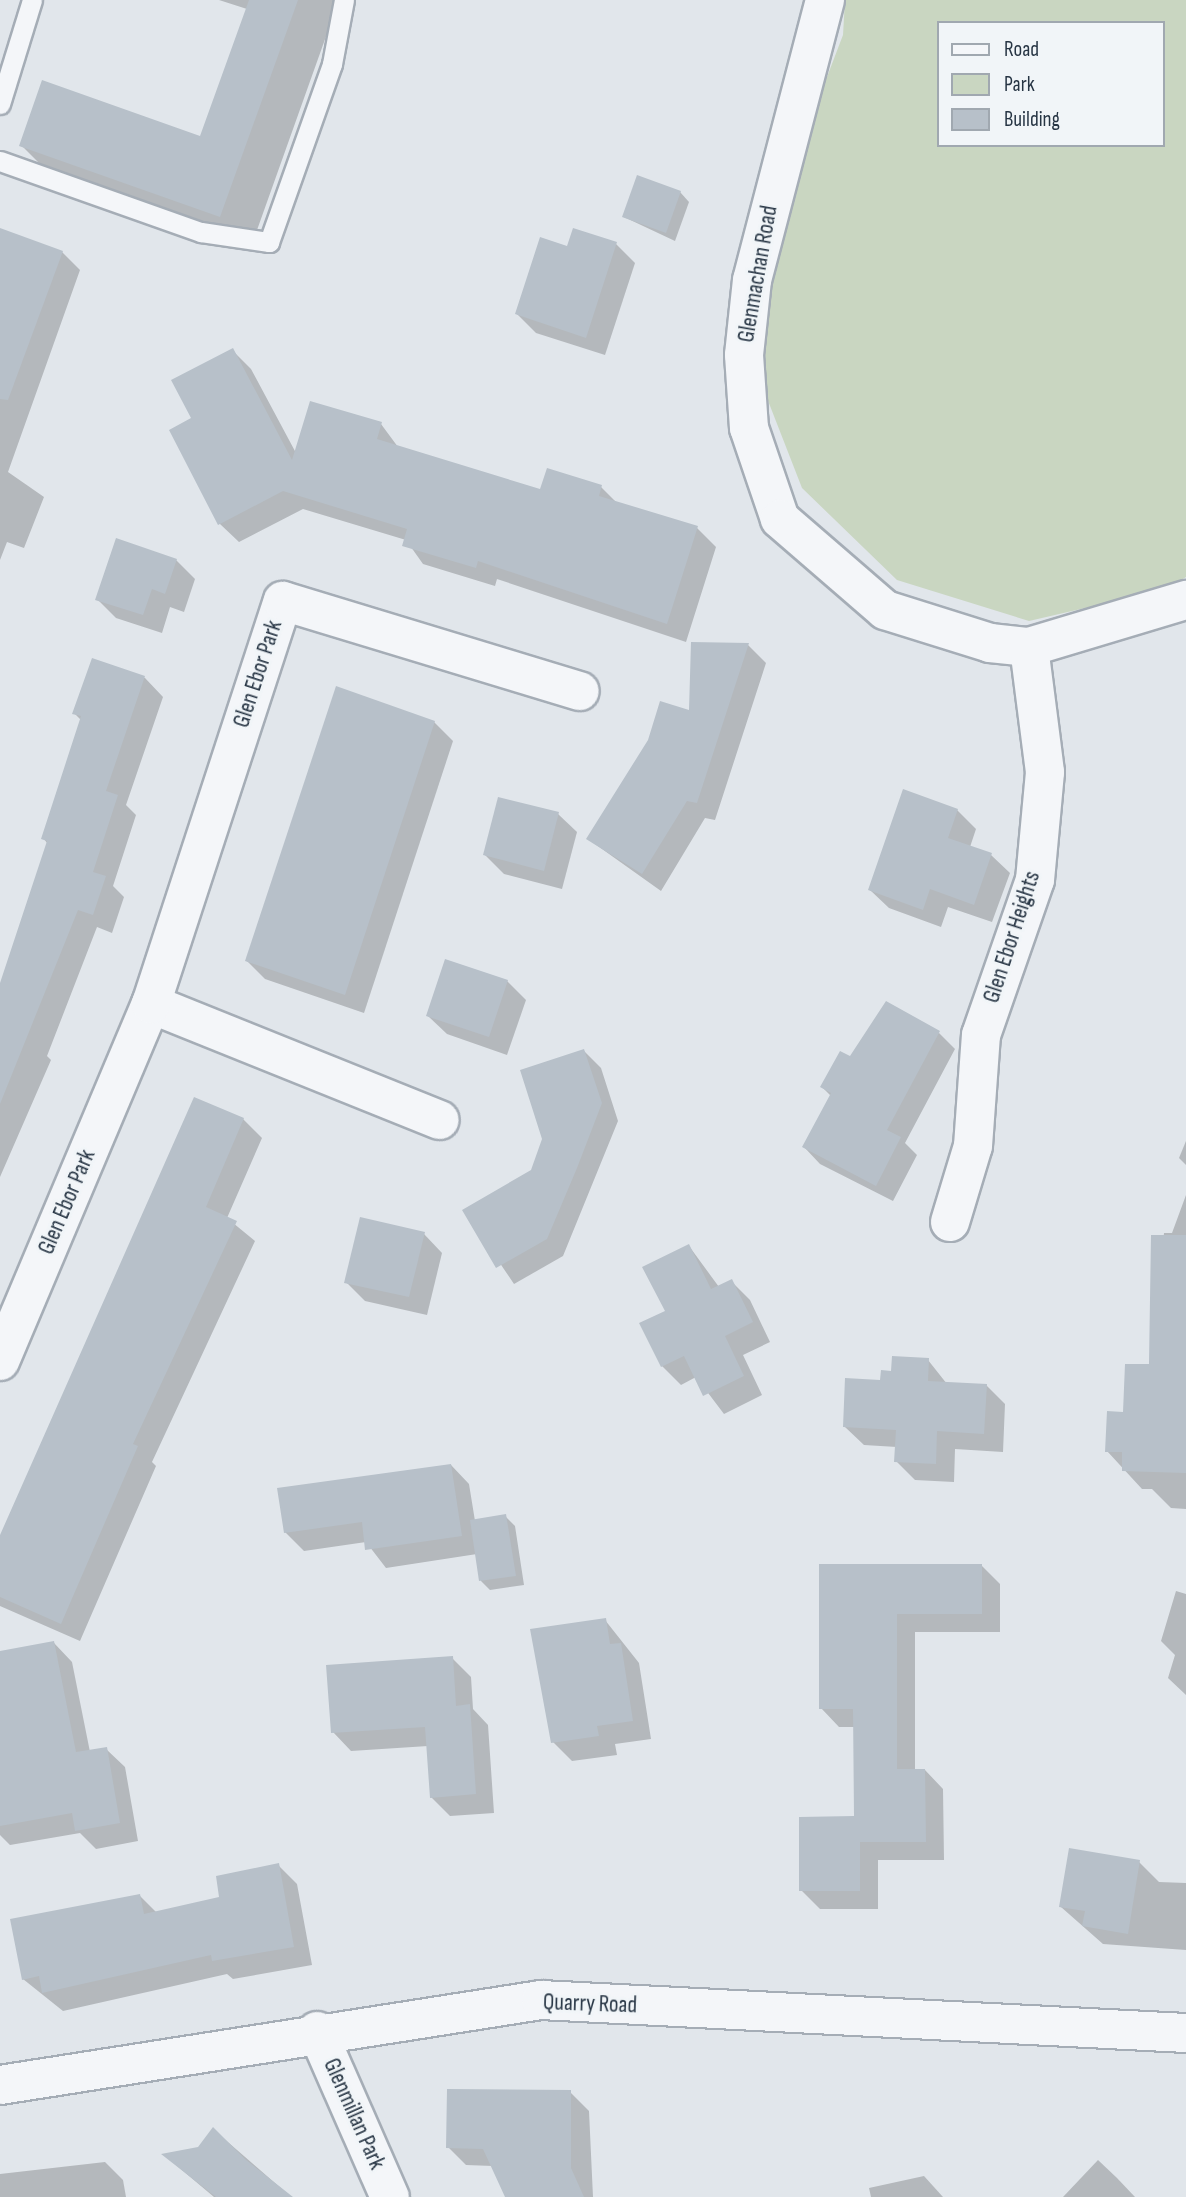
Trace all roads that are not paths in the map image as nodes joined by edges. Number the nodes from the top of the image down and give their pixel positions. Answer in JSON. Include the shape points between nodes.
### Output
{"nodes":[{"id":1,"x":32,"y":0,"type":"edge"},
{"id":2,"x":344,"y":0,"type":"edge"},
{"id":3,"x":825,"y":0,"type":"edge"},
{"id":4,"x":0,"y":104,"type":"edge"},
{"id":5,"x":0,"y":161,"type":"edge"},
{"id":6,"x":1186,"y":600,"type":"edge"},
{"id":7,"x":1029,"y":647,"type":"junction"},
{"id":8,"x":580,"y":691,"type":"dead end"},
{"id":9,"x":151,"y":1004,"type":"junction"},
{"id":10,"x":440,"y":1120,"type":"dead end"},
{"id":11,"x":950,"y":1223,"type":"dead end"},
{"id":12,"x":0,"y":1361,"type":"edge"},
{"id":13,"x":317,"y":2031,"type":"junction"},
{"id":14,"x":1186,"y":2033,"type":"edge"},
{"id":15,"x":0,"y":2085,"type":"edge"},
{"id":16,"x":390,"y":2197,"type":"edge"}],
"edges":[{"from":1,"to":4,"type":"lane"},
{"from":2,"to":5,"type":"lane","via":[[332,64],[269,242],[201,232]]},
{"from":3,"to":7,"type":"street","name":"Glenmachan Road","via":[[752,280],[744,355],[749,428],[780,519],[885,610],[989,643]]},
{"from":6,"to":7,"type":"street","name":"Glenmachan Road"},
{"from":7,"to":11,"type":"street","name":"Glen Ebor Heights","via":[[1045,772],[1035,880],[981,1035],[973,1146]]},
{"from":8,"to":9,"type":"street","name":"Glen Ebor Park","via":[[283,601]]},
{"from":9,"to":10,"type":"street"},
{"from":9,"to":12,"type":"street","name":"Glen Ebor Park"},
{"from":13,"to":14,"type":"street","name":"Quarry Road","via":[[541,2000]]},
{"from":13,"to":15,"type":"street","name":"Quarry Road"},
{"from":13,"to":16,"type":"street","name":"Glenmillan Park"}]}
